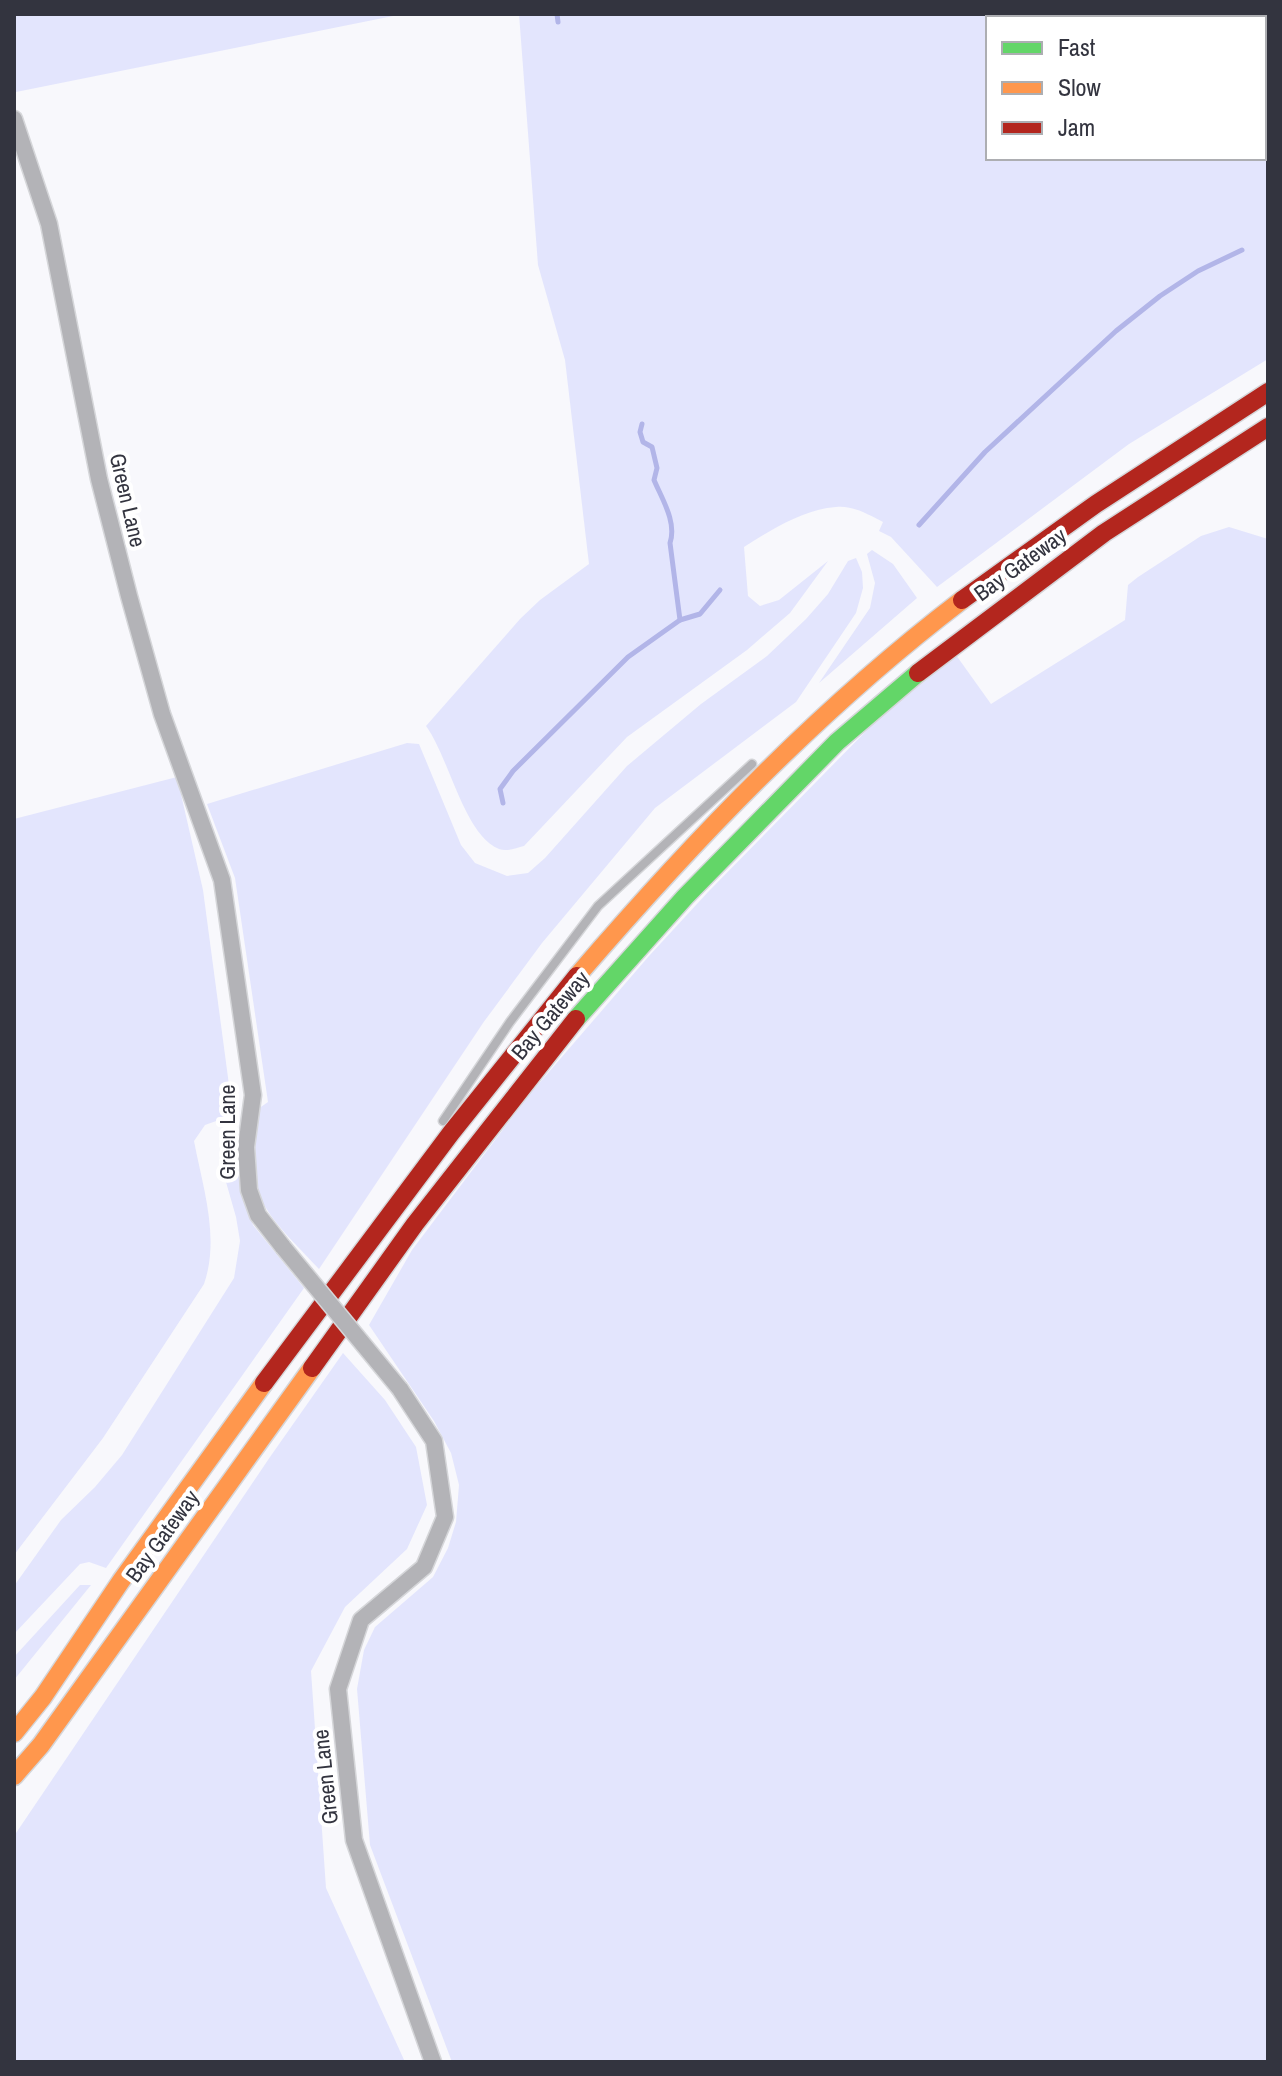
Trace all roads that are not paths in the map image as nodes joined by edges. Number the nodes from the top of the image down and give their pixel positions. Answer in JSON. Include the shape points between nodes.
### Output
{"nodes":[{"id":1,"x":14,"y":119,"type":"edge"},
{"id":2,"x":1268,"y":392,"type":"edge"},
{"id":3,"x":1268,"y":427,"type":"edge"},
{"id":4,"x":928,"y":626,"type":"junction"},
{"id":5,"x":781,"y":742,"type":"dead end"},
{"id":6,"x":757,"y":761,"type":"dead end"},
{"id":7,"x":438,"y":1129,"type":"dead end"},
{"id":8,"x":430,"y":1143,"type":"dead end"},
{"id":9,"x":391,"y":1211,"type":"junction"},
{"id":10,"x":14,"y":1733,"type":"edge"},
{"id":11,"x":41,"y":1745,"type":"junction"},
{"id":12,"x":14,"y":1776,"type":"edge"},
{"id":13,"x":14,"y":1790,"type":"edge"},
{"id":14,"x":433,"y":2062,"type":"edge"}],
"edges":[{"from":1,"to":14,"type":"street","name":"Green Lane","bridge":true,"via":[[49,224],[125,584],[162,714],[222,880],[253,1095],[246,1147],[249,1190],[258,1215],[400,1389],[434,1441],[445,1517],[424,1567],[361,1620],[338,1689],[354,1840]]},
{"from":2,"to":4,"type":"highway","name":"Bay Gateway","via":[[1069,520]]},
{"from":3,"to":11,"type":"highway","name":"Bay Gateway","via":[[1104,533],[942,653],[837,742],[685,897],[577,1017],[415,1224]]},
{"from":4,"to":5,"type":"lane"},
{"from":4,"to":9,"type":"highway","name":"Bay Gateway","via":[[819,720],[665,874]]},
{"from":6,"to":7,"type":"lane","via":[[598,906]]},
{"from":8,"to":9,"type":"lane"},
{"from":9,"to":10,"type":"highway","name":"Bay Gateway"},
{"from":11,"to":12,"type":"highway","name":"Bay Gateway"},
{"from":11,"to":13,"type":"lane"}]}
